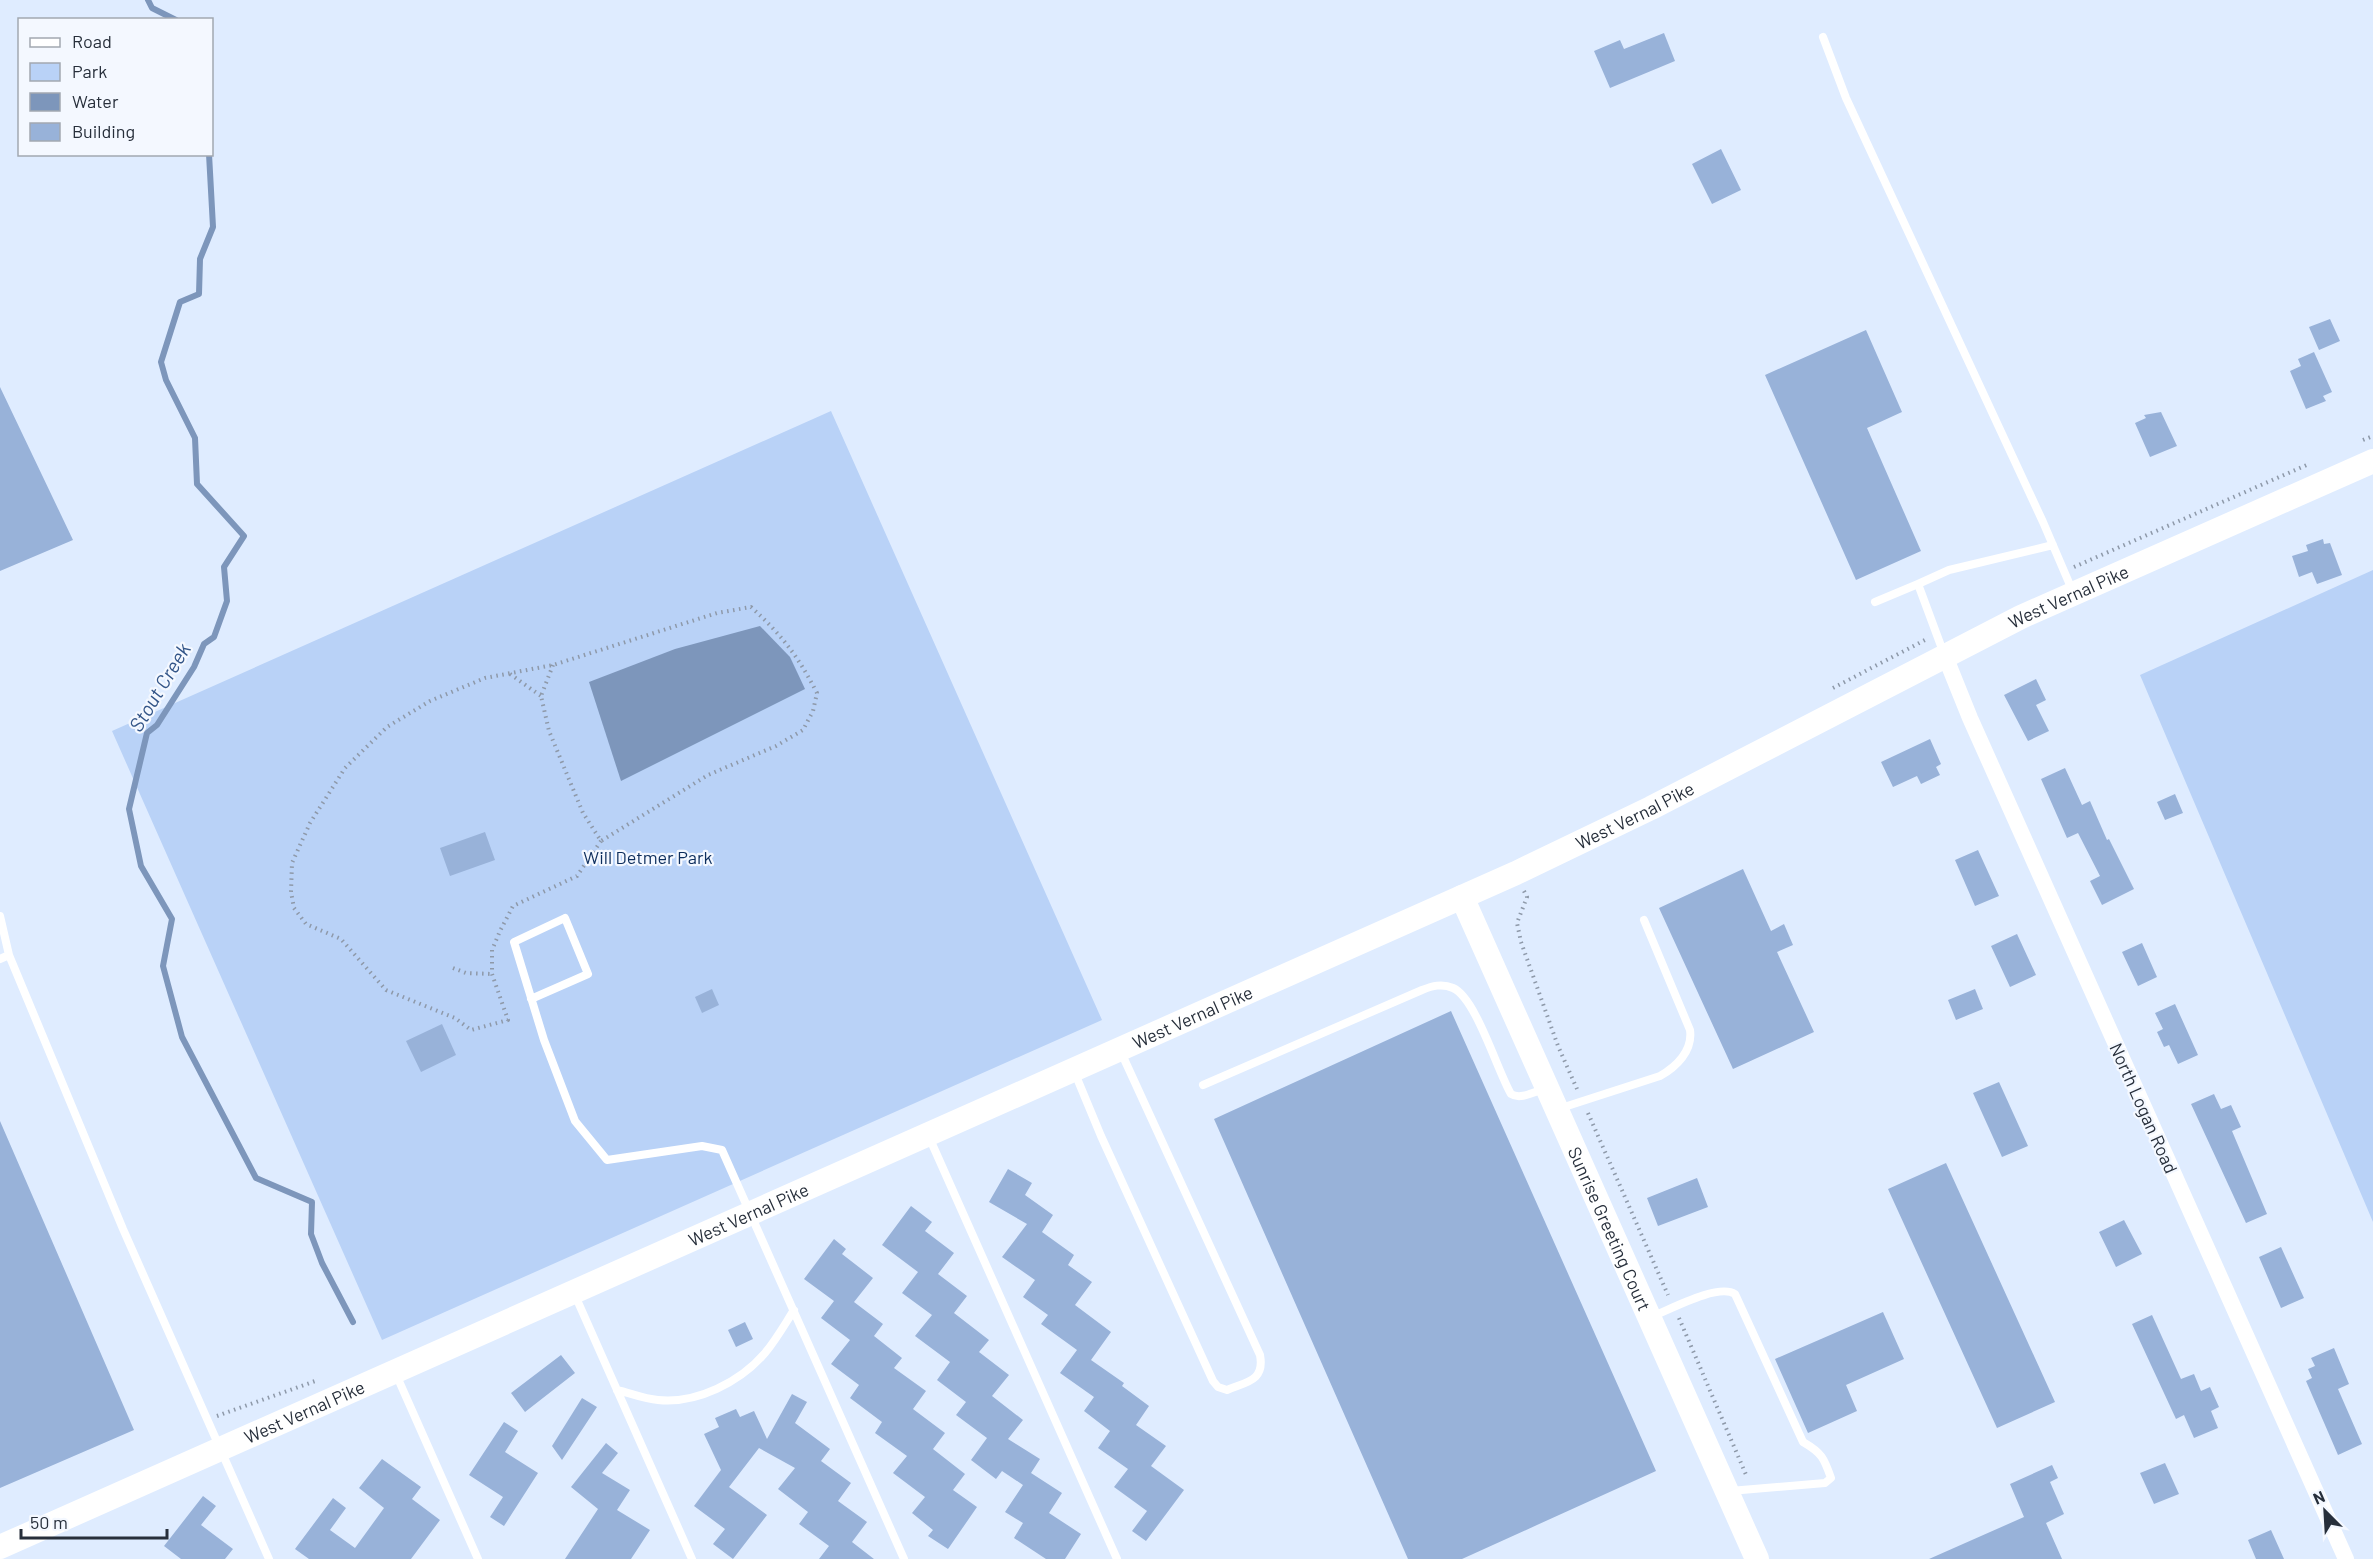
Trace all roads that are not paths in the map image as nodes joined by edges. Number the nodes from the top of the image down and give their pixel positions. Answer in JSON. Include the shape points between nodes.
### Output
{"nodes":[{"id":1,"x":1823,"y":37,"type":"dead end"},
{"id":2,"x":2368,"y":450,"type":"edge"},
{"id":3,"x":2053,"y":545,"type":"junction"},
{"id":4,"x":2069,"y":582,"type":"junction"},
{"id":5,"x":1918,"y":584,"type":"junction"},
{"id":6,"x":1875,"y":602,"type":"dead end"},
{"id":7,"x":1941,"y":645,"type":"junction"},
{"id":8,"x":1462,"y":897,"type":"junction"},
{"id":9,"x":0,"y":916,"type":"edge"},
{"id":10,"x":1644,"y":920,"type":"dead end"},
{"id":11,"x":9,"y":955,"type":"junction"},
{"id":12,"x":0,"y":959,"type":"edge"},
{"id":13,"x":531,"y":999,"type":"junction"},
{"id":14,"x":1120,"y":1050,"type":"junction"},
{"id":15,"x":1074,"y":1070,"type":"junction"},
{"id":16,"x":1203,"y":1085,"type":"dead end"},
{"id":17,"x":1548,"y":1088,"type":"junction"},
{"id":18,"x":1557,"y":1109,"type":"junction"},
{"id":19,"x":928,"y":1135,"type":"junction"},
{"id":20,"x":751,"y":1214,"type":"junction"},
{"id":21,"x":574,"y":1293,"type":"junction"},
{"id":22,"x":794,"y":1310,"type":"junction"},
{"id":23,"x":1650,"y":1318,"type":"junction"},
{"id":24,"x":395,"y":1372,"type":"junction"},
{"id":25,"x":617,"y":1390,"type":"junction"},
{"id":26,"x":220,"y":1449,"type":"junction"},
{"id":27,"x":1740,"y":1490,"type":"junction"},
{"id":28,"x":0,"y":1547,"type":"edge"},
{"id":29,"x":269,"y":1559,"type":"edge"},
{"id":30,"x":478,"y":1559,"type":"edge"},
{"id":31,"x":692,"y":1559,"type":"edge"},
{"id":32,"x":904,"y":1559,"type":"edge"},
{"id":33,"x":1117,"y":1559,"type":"edge"},
{"id":34,"x":1757,"y":1559,"type":"edge"},
{"id":35,"x":2346,"y":1559,"type":"edge"}],
"edges":[{"from":1,"to":3,"type":"lane","via":[[1846,98]]},
{"from":2,"to":4,"type":"main road","name":"West Vernal Pike"},
{"from":3,"to":4,"type":"lane"},
{"from":3,"to":5,"type":"lane","via":[[1949,570]]},
{"from":4,"to":7,"type":"main road","name":"West Vernal Pike"},
{"from":5,"to":6,"type":"lane"},
{"from":5,"to":7,"type":"lane"},
{"from":7,"to":8,"type":"main road","name":"West Vernal Pike","via":[[1651,808]]},
{"from":7,"to":35,"type":"street","name":"North Logan Road"},
{"from":8,"to":14,"type":"main road","name":"West Vernal Pike"},
{"from":8,"to":17,"type":"main road","name":"Sunrise Greeting Court"},
{"from":9,"to":11,"type":"lane"},
{"from":10,"to":18,"type":"lane","via":[[1690,1030],[1688,1049],[1671,1070],[1660,1076]]},
{"from":11,"to":12,"type":"lane"},
{"from":11,"to":26,"type":"lane"},
{"from":13,"to":13,"type":"lane","via":[[514,942],[565,918],[588,974]]},
{"from":13,"to":20,"type":"lane","via":[[575,1121],[607,1160],[702,1146],[722,1150]]},
{"from":14,"to":15,"type":"main road","name":"West Vernal Pike"},
{"from":14,"to":15,"type":"lane","via":[[1260,1355],[1260,1370],[1254,1379],[1227,1390],[1213,1381]]},
{"from":15,"to":19,"type":"main road","name":"West Vernal Pike"},
{"from":16,"to":17,"type":"lane","via":[[1422,990],[1442,985],[1454,988],[1470,1004],[1511,1094],[1521,1096]]},
{"from":17,"to":18,"type":"main road","name":"Sunrise Greeting Court"},
{"from":18,"to":23,"type":"main road","name":"Sunrise Greeting Court"},
{"from":19,"to":20,"type":"main road","name":"West Vernal Pike"},
{"from":19,"to":33,"type":"lane"},
{"from":20,"to":21,"type":"main road","name":"West Vernal Pike"},
{"from":20,"to":22,"type":"lane"},
{"from":21,"to":24,"type":"main road","name":"West Vernal Pike"},
{"from":21,"to":25,"type":"lane"},
{"from":22,"to":25,"type":"lane","via":[[766,1353],[740,1376],[716,1389],[687,1398],[658,1400]]},
{"from":22,"to":32,"type":"lane"},
{"from":23,"to":27,"type":"main road","name":"Sunrise Greeting Court"},
{"from":23,"to":27,"type":"lane","via":[[1712,1293],[1735,1294],[1803,1442],[1824,1457],[1831,1478],[1825,1483]]},
{"from":24,"to":26,"type":"main road","name":"West Vernal Pike"},
{"from":24,"to":30,"type":"lane"},
{"from":25,"to":31,"type":"lane"},
{"from":26,"to":28,"type":"main road","name":"West Vernal Pike"},
{"from":26,"to":29,"type":"lane"},
{"from":27,"to":34,"type":"main road","name":"Sunrise Greeting Court"}]}
